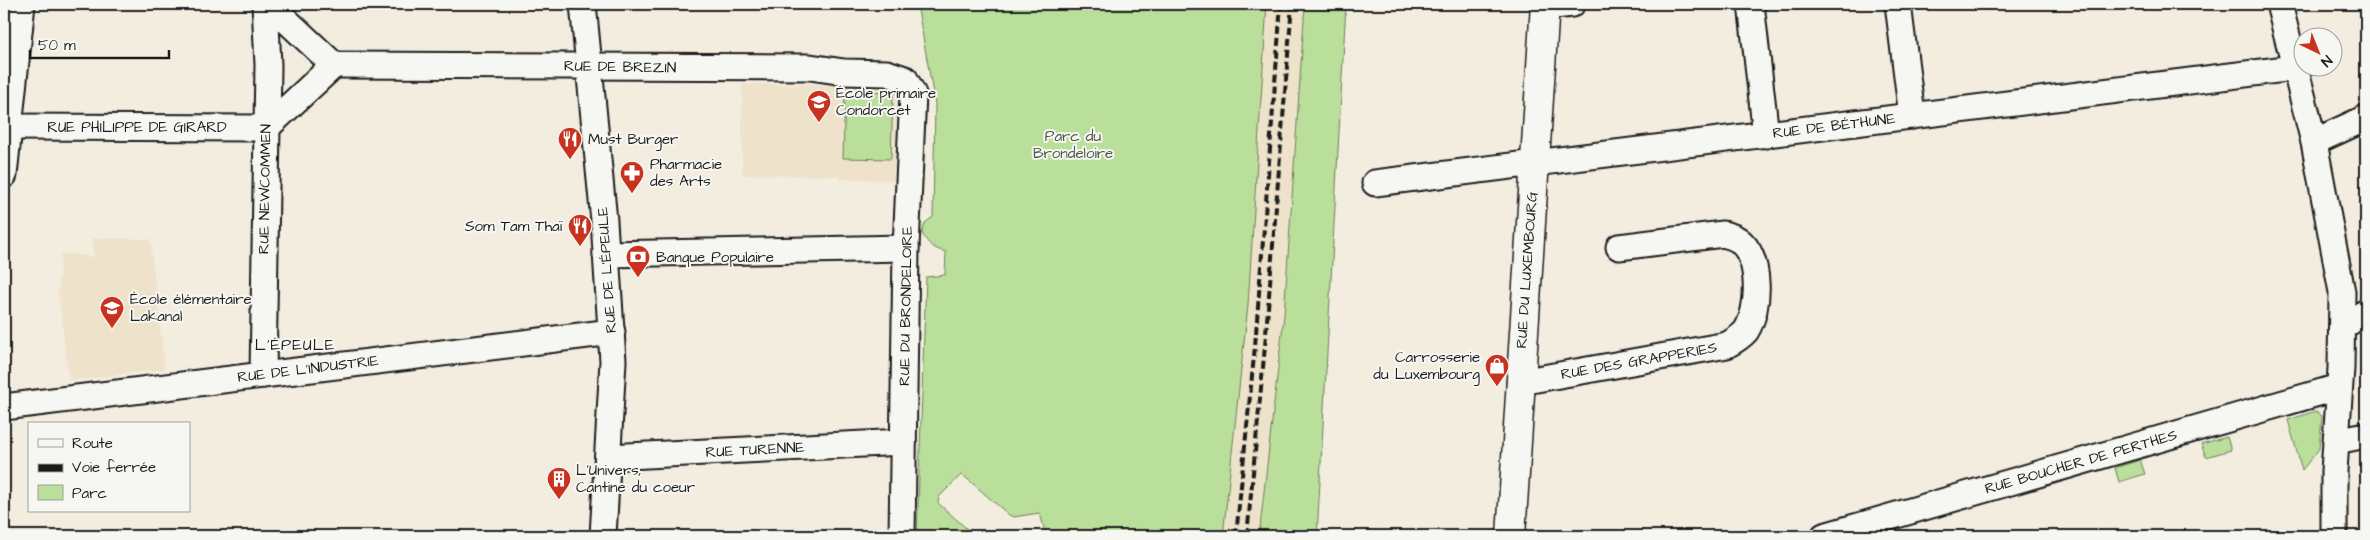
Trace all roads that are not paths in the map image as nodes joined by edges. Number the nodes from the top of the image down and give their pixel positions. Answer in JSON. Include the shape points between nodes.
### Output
{"nodes":[{"id":1,"x":22,"y":4,"type":"edge"},
{"id":2,"x":265,"y":4,"type":"edge"},
{"id":3,"x":269,"y":4,"type":"edge"},
{"id":4,"x":583,"y":4,"type":"edge"},
{"id":5,"x":1572,"y":4,"type":"edge"},
{"id":6,"x":1751,"y":4,"type":"edge"},
{"id":7,"x":1898,"y":4,"type":"edge"},
{"id":8,"x":2279,"y":4,"type":"edge"},
{"id":9,"x":1545,"y":6,"type":"edge"},
{"id":10,"x":2292,"y":59,"type":"edge"},
{"id":11,"x":334,"y":65,"type":"junction"},
{"id":12,"x":589,"y":66,"type":"junction"},
{"id":13,"x":2292,"y":68,"type":"edge"},
{"id":14,"x":2297,"y":78,"type":"edge"},
{"id":15,"x":905,"y":79,"type":"joint"},
{"id":16,"x":1912,"y":116,"type":"junction"},
{"id":17,"x":2366,"y":118,"type":"edge"},
{"id":18,"x":9,"y":127,"type":"junction"},
{"id":19,"x":266,"y":128,"type":"junction"},
{"id":20,"x":1766,"y":134,"type":"junction"},
{"id":21,"x":2314,"y":142,"type":"junction"},
{"id":22,"x":1534,"y":164,"type":"junction"},
{"id":23,"x":4,"y":175,"type":"edge"},
{"id":24,"x":1374,"y":182,"type":"dead end"},
{"id":25,"x":1619,"y":247,"type":"dead end"},
{"id":26,"x":906,"y":248,"type":"junction"},
{"id":27,"x":606,"y":254,"type":"junction"},
{"id":28,"x":2366,"y":312,"type":"edge"},
{"id":29,"x":2342,"y":327,"type":"junction"},
{"id":30,"x":612,"y":332,"type":"junction"},
{"id":31,"x":263,"y":375,"type":"junction"},
{"id":32,"x":1520,"y":382,"type":"junction"},
{"id":33,"x":2339,"y":387,"type":"junction"},
{"id":34,"x":4,"y":407,"type":"edge"},
{"id":35,"x":2336,"y":430,"type":"junction"},
{"id":36,"x":2366,"y":435,"type":"edge"},
{"id":37,"x":902,"y":442,"type":"junction"},
{"id":38,"x":608,"y":457,"type":"junction"},
{"id":39,"x":602,"y":536,"type":"edge"},
{"id":40,"x":902,"y":536,"type":"edge"},
{"id":41,"x":1511,"y":536,"type":"edge"},
{"id":42,"x":1824,"y":536,"type":"edge"},
{"id":43,"x":2334,"y":536,"type":"edge"}],
"edges":[{"from":1,"to":18,"type":"street"},
{"from":2,"to":19,"type":"street","name":"RUE NEWCOMMEN","via":[[268,65]]},
{"from":3,"to":11,"type":"street"},
{"from":4,"to":12,"type":"street","name":"RUE DE L'ÉPEULE"},
{"from":5,"to":9,"type":"street"},
{"from":6,"to":20,"type":"street"},
{"from":7,"to":16,"type":"street"},
{"from":8,"to":10,"type":"street"},
{"from":9,"to":22,"type":"main road","name":"RUE DU LUXEMBOURG"},
{"from":11,"to":12,"type":"street","name":"RUE DE BREZIN"},
{"from":11,"to":19,"type":"street"},
{"from":12,"to":15,"type":"street","name":"RUE DE BREZIN","via":[[810,67],[887,73]]},
{"from":12,"to":27,"type":"street","name":"RUE DE L'ÉPEULE"},
{"from":13,"to":16,"type":"street","name":"RUE DE BÉTHUNE"},
{"from":14,"to":21,"type":"street"},
{"from":15,"to":26,"type":"street","name":"RUE DU BRONDELOIRE","via":[[913,94]]},
{"from":16,"to":20,"type":"street","name":"RUE DE BÉTHUNE"},
{"from":17,"to":21,"type":"street"},
{"from":18,"to":19,"type":"street","name":"RUE PHILIPPE DE GIRARD"},
{"from":18,"to":23,"type":"street"},
{"from":19,"to":31,"type":"street","name":"RUE NEWCOMMEN"},
{"from":20,"to":22,"type":"street","name":"RUE DE BÉTHUNE"},
{"from":21,"to":29,"type":"street","via":[[2340,277]]},
{"from":22,"to":24,"type":"street","name":"RUE DE BÉTHUNE"},
{"from":22,"to":32,"type":"main road","name":"RUE DU LUXEMBOURG"},
{"from":25,"to":32,"type":"street","name":"RUE DES GRAPPERIES","via":[[1723,234],[1742,243],[1756,284],[1756,302],[1745,332],[1727,345]]},
{"from":26,"to":27,"type":"street"},
{"from":26,"to":37,"type":"street","name":"RUE DU BRONDELOIRE"},
{"from":27,"to":30,"type":"street","name":"RUE DE L'ÉPEULE"},
{"from":28,"to":29,"type":"street"},
{"from":29,"to":33,"type":"street"},
{"from":30,"to":31,"type":"street","name":"RUE DE L'INDUSTRIE"},
{"from":30,"to":38,"type":"street","name":"RUE DE L'ÉPEULE"},
{"from":31,"to":34,"type":"street","name":"RUE DE L'INDUSTRIE"},
{"from":32,"to":41,"type":"main road","name":"RUE DU LUXEMBOURG"},
{"from":33,"to":35,"type":"street"},
{"from":33,"to":42,"type":"street","name":"RUE BOUCHER DE PERTHES"},
{"from":35,"to":36,"type":"street"},
{"from":35,"to":43,"type":"street"},
{"from":37,"to":38,"type":"street","name":"RUE TURENNE"},
{"from":37,"to":40,"type":"street","name":"RUE DU BRONDELOIRE"},
{"from":38,"to":39,"type":"street","name":"RUE DE L'ÉPEULE"}]}
